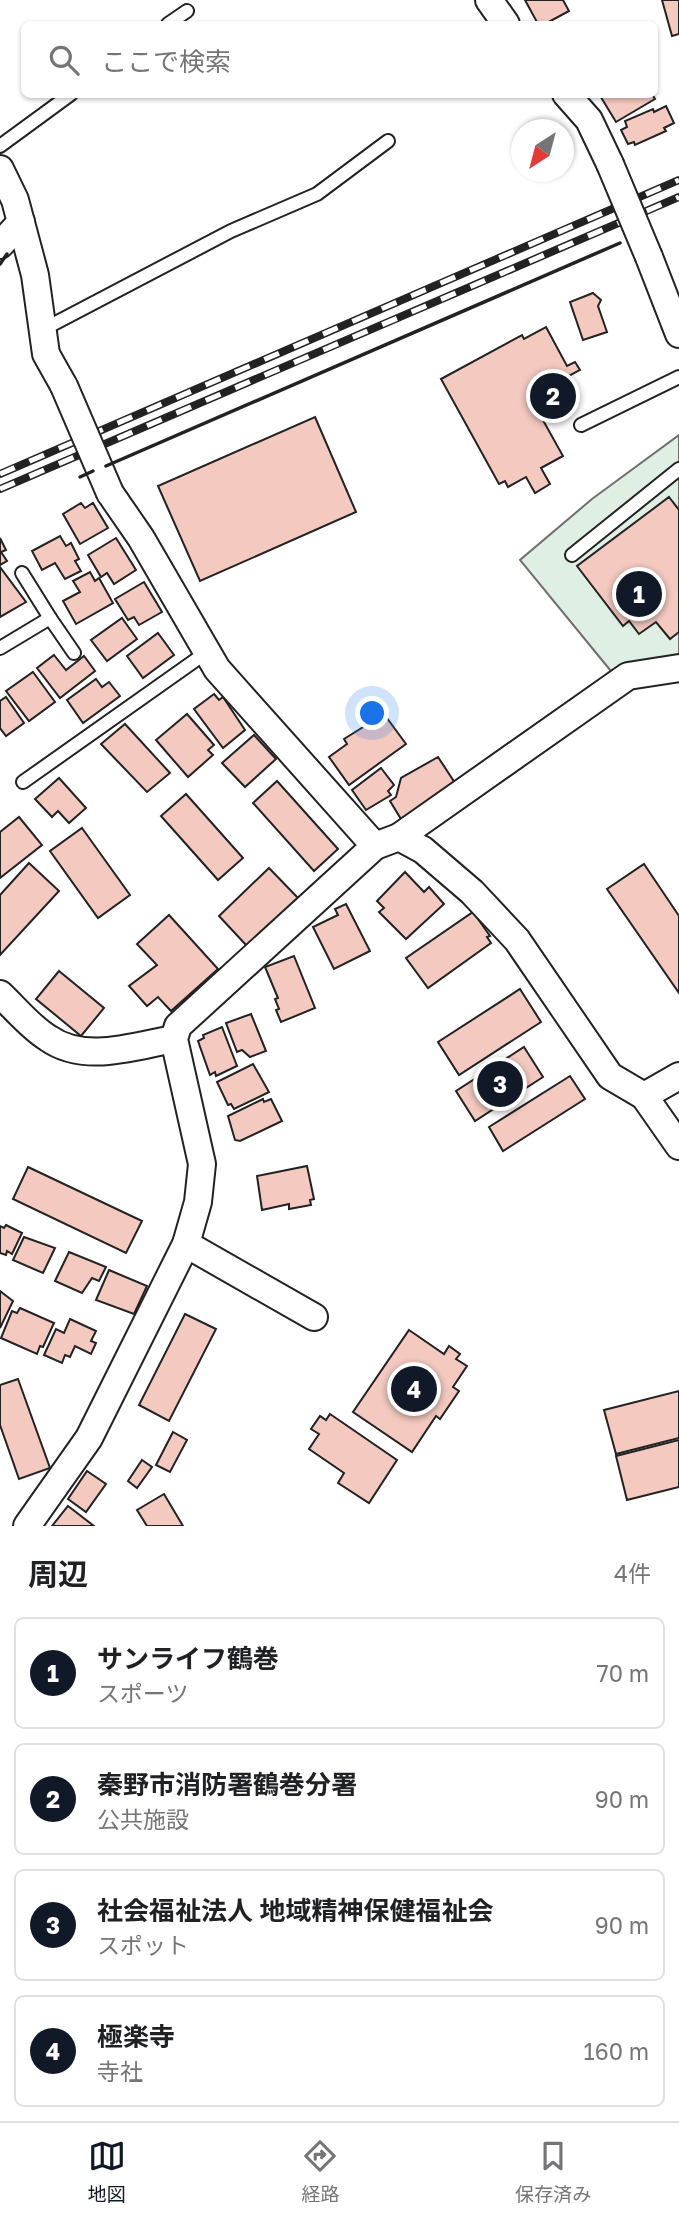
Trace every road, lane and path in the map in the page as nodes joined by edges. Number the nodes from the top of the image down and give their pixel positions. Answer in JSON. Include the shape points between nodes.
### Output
{"nodes":[{"id":1,"x":489,"y":0,"type":"edge"},
{"id":2,"x":187,"y":11,"type":"dead end"},
{"id":3,"x":172,"y":21,"type":"edge"},
{"id":4,"x":504,"y":21,"type":"edge"},
{"id":5,"x":66,"y":98,"type":"edge"},
{"id":6,"x":570,"y":98,"type":"edge"},
{"id":7,"x":388,"y":141,"type":"dead end"},
{"id":8,"x":0,"y":146,"type":"edge"},
{"id":9,"x":0,"y":169,"type":"edge"},
{"id":10,"x":21,"y":222,"type":"junction"},
{"id":11,"x":0,"y":245,"type":"edge"},
{"id":12,"x":44,"y":329,"type":"junction"},
{"id":13,"x":679,"y":334,"type":"edge"},
{"id":14,"x":679,"y":377,"type":"edge"},
{"id":15,"x":581,"y":425,"type":"dead end"},
{"id":16,"x":679,"y":469,"type":"edge"},
{"id":17,"x":572,"y":555,"type":"dead end"},
{"id":18,"x":22,"y":573,"type":"dead end"},
{"id":19,"x":50,"y":618,"type":"junction"},
{"id":20,"x":0,"y":648,"type":"edge"},
{"id":21,"x":207,"y":652,"type":"junction"},
{"id":22,"x":74,"y":653,"type":"dead end"},
{"id":23,"x":679,"y":668,"type":"edge"},
{"id":24,"x":23,"y":782,"type":"dead end"},
{"id":25,"x":387,"y":842,"type":"junction"},
{"id":26,"x":0,"y":994,"type":"edge"},
{"id":27,"x":174,"y":1039,"type":"junction"},
{"id":28,"x":679,"y":1076,"type":"edge"},
{"id":29,"x":643,"y":1097,"type":"junction"},
{"id":30,"x":679,"y":1146,"type":"edge"},
{"id":31,"x":186,"y":1244,"type":"junction"},
{"id":32,"x":314,"y":1317,"type":"dead end"},
{"id":33,"x":27,"y":1526,"type":"edge"}],
"edges":[{"from":1,"to":4,"type":"street"},
{"from":2,"to":3,"type":"lane"},
{"from":5,"to":8,"type":"lane"},
{"from":6,"to":13,"type":"street","bridge":true,"via":[[589,120],[610,164]]},
{"from":7,"to":12,"type":"lane","via":[[317,194],[231,232]]},
{"from":9,"to":10,"type":"street"},
{"from":10,"to":11,"type":"street"},
{"from":10,"to":12,"type":"street"},
{"from":12,"to":21,"type":"street","bridge":true,"via":[[46,354],[110,493]]},
{"from":14,"to":15,"type":"lane"},
{"from":16,"to":17,"type":"lane"},
{"from":18,"to":19,"type":"lane"},
{"from":19,"to":20,"type":"lane"},
{"from":19,"to":22,"type":"lane"},
{"from":21,"to":24,"type":"lane"},
{"from":21,"to":25,"type":"street","via":[[217,669]]},
{"from":23,"to":25,"type":"street","via":[[628,676]]},
{"from":25,"to":27,"type":"street","via":[[178,1026]]},
{"from":25,"to":29,"type":"street","via":[[423,850],[472,892],[517,940],[610,1076]]},
{"from":26,"to":27,"type":"street","via":[[48,1039],[73,1050],[101,1053]]},
{"from":27,"to":31,"type":"street","via":[[202,1164],[198,1202]]},
{"from":28,"to":29,"type":"street"},
{"from":29,"to":30,"type":"street"},
{"from":31,"to":32,"type":"street"},
{"from":31,"to":33,"type":"street","via":[[89,1438]]}]}
